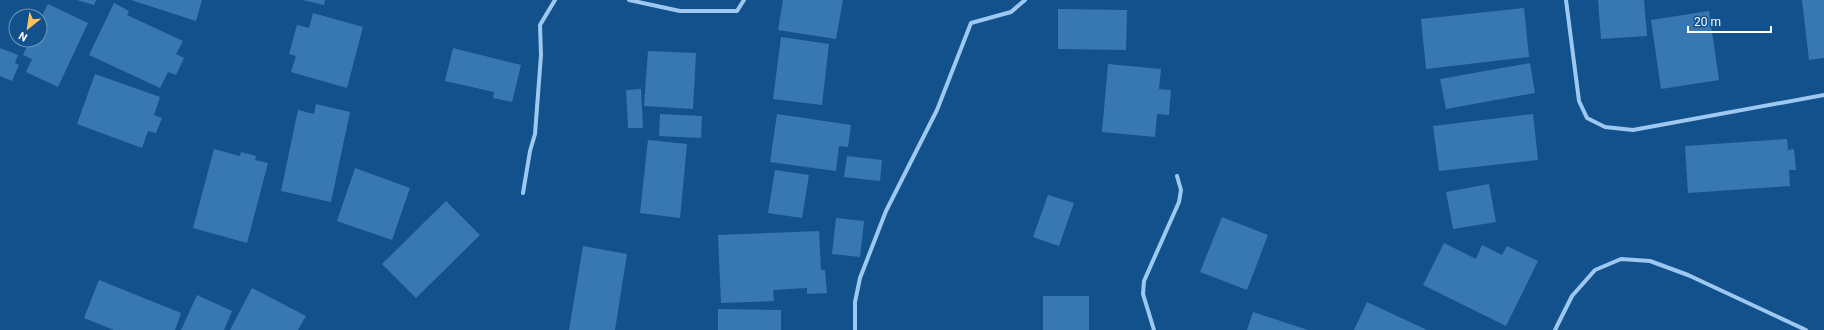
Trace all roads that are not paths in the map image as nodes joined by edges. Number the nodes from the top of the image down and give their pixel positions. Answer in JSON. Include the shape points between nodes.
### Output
{"nodes":[{"id":1,"x":555,"y":0,"type":"edge"},
{"id":2,"x":629,"y":0,"type":"edge"},
{"id":3,"x":744,"y":0,"type":"edge"},
{"id":4,"x":1025,"y":0,"type":"edge"},
{"id":5,"x":1566,"y":0,"type":"edge"},
{"id":6,"x":1824,"y":95,"type":"edge"},
{"id":7,"x":1177,"y":176,"type":"dead end"},
{"id":8,"x":523,"y":193,"type":"dead end"},
{"id":9,"x":855,"y":330,"type":"edge"},
{"id":10,"x":1154,"y":330,"type":"edge"},
{"id":11,"x":1555,"y":330,"type":"edge"},
{"id":12,"x":1806,"y":330,"type":"edge"}],
"edges":[{"from":1,"to":8,"type":"street","via":[[540,25],[541,55],[535,134]]},
{"from":2,"to":3,"type":"street","via":[[680,11],[737,10]]},
{"from":4,"to":9,"type":"street","via":[[1011,12],[971,23],[937,110],[886,211],[860,278]]},
{"from":5,"to":6,"type":"street","via":[[1579,102],[1587,118],[1605,127],[1633,130]]},
{"from":7,"to":10,"type":"street","via":[[1181,190],[1179,202],[1144,281],[1143,294]]},
{"from":11,"to":12,"type":"street","via":[[1572,296],[1595,270],[1621,259],[1650,261],[1688,275]]}]}
